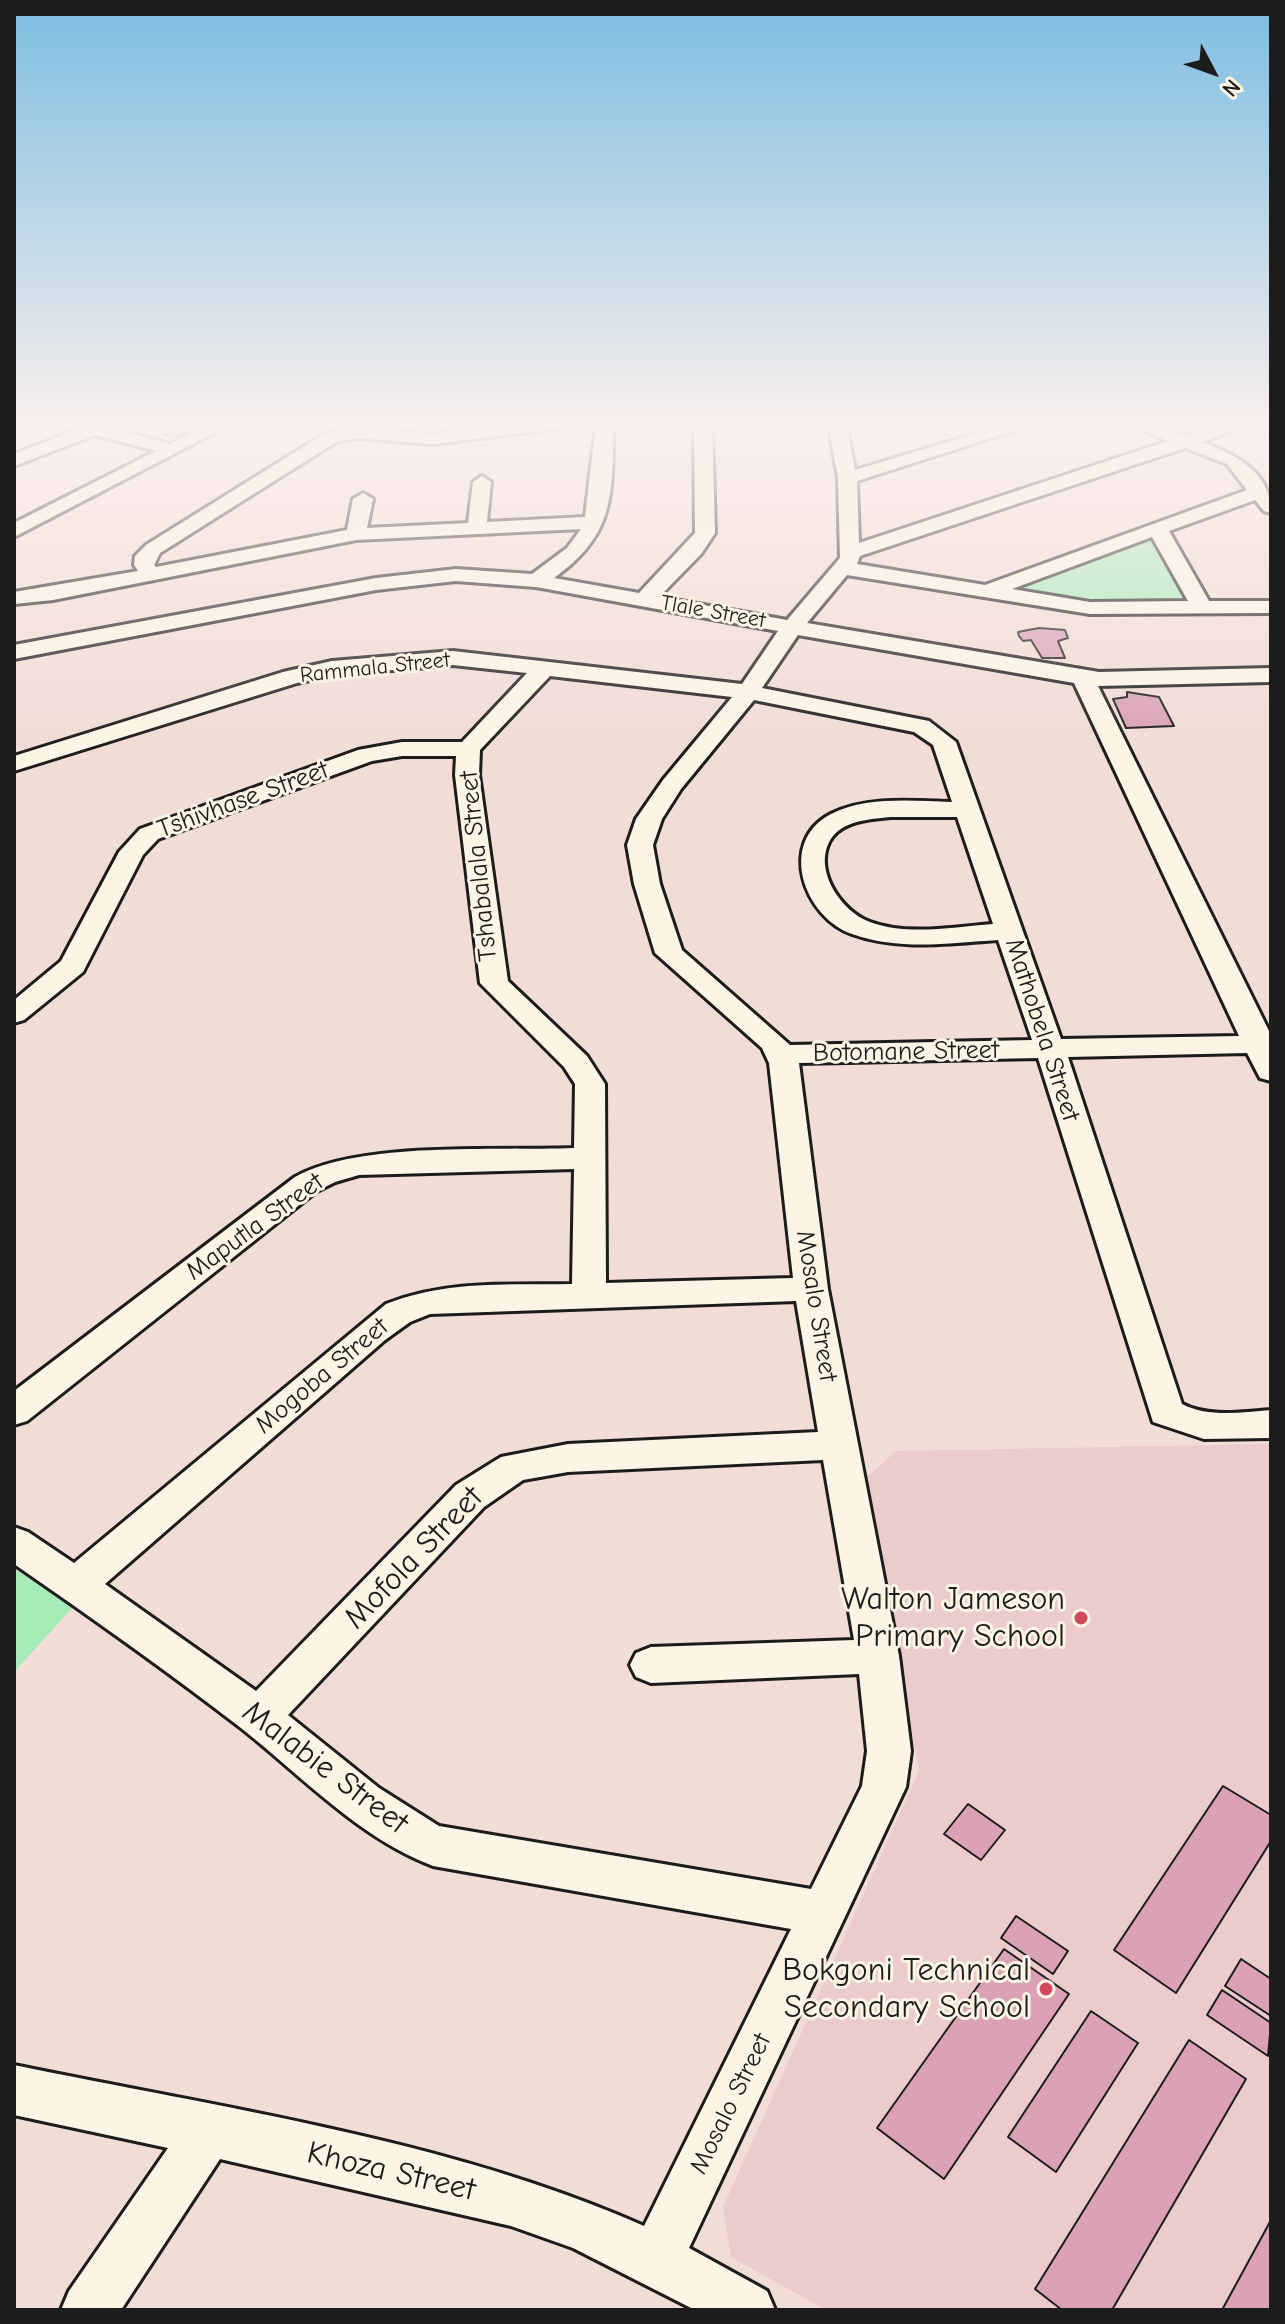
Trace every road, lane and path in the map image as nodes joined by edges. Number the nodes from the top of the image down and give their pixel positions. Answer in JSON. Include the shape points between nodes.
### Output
{"nodes":[{"id":1,"x":181,"y":531,"type":"edge"},
{"id":2,"x":395,"y":531,"type":"edge"},
{"id":3,"x":590,"y":531,"type":"edge"},
{"id":4,"x":705,"y":531,"type":"edge"},
{"id":5,"x":847,"y":531,"type":"edge"},
{"id":6,"x":928,"y":531,"type":"edge"},
{"id":7,"x":1148,"y":531,"type":"edge"},
{"id":8,"x":1159,"y":531,"type":"edge"},
{"id":9,"x":356,"y":534,"type":"joint"},
{"id":10,"x":847,"y":560,"type":"junction"},
{"id":11,"x":151,"y":574,"type":"junction"},
{"id":12,"x":536,"y":581,"type":"junction"},
{"id":13,"x":981,"y":593,"type":"junction"},
{"id":14,"x":14,"y":598,"type":"edge"},
{"id":15,"x":644,"y":600,"type":"junction"},
{"id":16,"x":1202,"y":607,"type":"junction"},
{"id":17,"x":1271,"y":607,"type":"edge"},
{"id":18,"x":792,"y":627,"type":"junction"},
{"id":19,"x":14,"y":652,"type":"edge"},
{"id":20,"x":544,"y":669,"type":"junction"},
{"id":21,"x":1271,"y":675,"type":"edge"},
{"id":22,"x":1083,"y":678,"type":"junction"},
{"id":23,"x":748,"y":692,"type":"junction"},
{"id":24,"x":468,"y":749,"type":"junction"},
{"id":25,"x":14,"y":764,"type":"edge"},
{"id":26,"x":967,"y":810,"type":"junction"},
{"id":27,"x":1009,"y":931,"type":"junction"},
{"id":28,"x":14,"y":1014,"type":"edge"},
{"id":29,"x":1265,"y":1044,"type":"edge"},
{"id":30,"x":1050,"y":1049,"type":"junction"},
{"id":31,"x":781,"y":1054,"type":"junction"},
{"id":32,"x":1271,"y":1072,"type":"edge"},
{"id":33,"x":588,"y":1158,"type":"junction"},
{"id":34,"x":811,"y":1289,"type":"junction"},
{"id":35,"x":589,"y":1293,"type":"junction"},
{"id":36,"x":14,"y":1411,"type":"edge"},
{"id":37,"x":1271,"y":1424,"type":"edge"},
{"id":38,"x":839,"y":1445,"type":"junction"},
{"id":39,"x":14,"y":1543,"type":"edge"},
{"id":40,"x":76,"y":1585,"type":"junction"},
{"id":41,"x":878,"y":1656,"type":"junction"},
{"id":42,"x":651,"y":1665,"type":"dead end"},
{"id":43,"x":259,"y":1717,"type":"junction"},
{"id":44,"x":823,"y":1913,"type":"junction"},
{"id":45,"x":14,"y":2090,"type":"edge"},
{"id":46,"x":208,"y":2131,"type":"junction"},
{"id":47,"x":656,"y":2259,"type":"junction"},
{"id":48,"x":88,"y":2310,"type":"edge"},
{"id":49,"x":748,"y":2310,"type":"edge"}],
"edges":[{"from":1,"to":11,"type":"street","via":[[145,556]]},
{"from":2,"to":9,"type":"street"},
{"from":3,"to":12,"type":"street"},
{"from":4,"to":15,"type":"street","via":[[694,550]]},
{"from":5,"to":10,"type":"street"},
{"from":6,"to":10,"type":"street"},
{"from":7,"to":13,"type":"street"},
{"from":8,"to":16,"type":"street"},
{"from":9,"to":11,"type":"street"},
{"from":10,"to":13,"type":"street"},
{"from":10,"to":18,"type":"street"},
{"from":11,"to":14,"type":"street"},
{"from":12,"to":15,"type":"street","name":"Tlale Street"},
{"from":12,"to":19,"type":"street","name":"Tlale Street","via":[[456,575],[376,584]]},
{"from":13,"to":16,"type":"street","via":[[1090,608]]},
{"from":15,"to":18,"type":"street","name":"Tlale Street"},
{"from":16,"to":17,"type":"street"},
{"from":18,"to":22,"type":"street","name":"Tlale Street"},
{"from":18,"to":23,"type":"street"},
{"from":20,"to":23,"type":"street","name":"Rammala Street"},
{"from":20,"to":24,"type":"street","name":"Tshabalala Street"},
{"from":20,"to":25,"type":"street","name":"Rammala Street","via":[[438,658],[318,670]]},
{"from":21,"to":22,"type":"street","name":"Tlale Street"},
{"from":22,"to":29,"type":"street"},
{"from":23,"to":26,"type":"street","name":"Mathobela Street","via":[[921,726],[944,742]]},
{"from":23,"to":31,"type":"street","via":[[663,798],[640,845],[669,953]]},
{"from":24,"to":28,"type":"street","name":"Tshivhase Street","via":[[367,755],[149,834],[132,852],[73,966]]},
{"from":24,"to":33,"type":"street","name":"Tshabalala Street","via":[[490,971],[503,995],[586,1074],[592,1095]]},
{"from":26,"to":27,"type":"street","name":"Mathobela Street"},
{"from":26,"to":27,"type":"street","via":[[846,815],[815,842],[812,862],[819,891],[832,912],[867,931]]},
{"from":27,"to":30,"type":"street","name":"Mathobela Street"},
{"from":29,"to":30,"type":"street","name":"Botomane Street"},
{"from":29,"to":32,"type":"street"},
{"from":30,"to":31,"type":"street","name":"Botomane Street"},
{"from":30,"to":37,"type":"street","name":"Mathobela Street","via":[[1166,1412],[1199,1427]]},
{"from":31,"to":34,"type":"street","name":"Mosalo Street"},
{"from":33,"to":35,"type":"street","name":"Tshabalala Street"},
{"from":33,"to":36,"type":"street","name":"Maputla Street","via":[[359,1165],[324,1174]]},
{"from":34,"to":35,"type":"street","name":"Mogoba Street"},
{"from":34,"to":38,"type":"street","name":"Mosalo Street"},
{"from":35,"to":40,"type":"street","name":"Mogoba Street","via":[[451,1299],[398,1313]]},
{"from":38,"to":41,"type":"street","name":"Mosalo Street"},
{"from":38,"to":43,"type":"street","name":"Mofola Street","via":[[568,1458],[514,1467],[470,1496]]},
{"from":39,"to":40,"type":"street","name":"Malabie Street"},
{"from":40,"to":43,"type":"street","name":"Malabie Street"},
{"from":41,"to":42,"type":"street"},
{"from":41,"to":44,"type":"street","name":"Mosalo Street","via":[[889,1751],[884,1787]]},
{"from":43,"to":44,"type":"street","name":"Malabie Street","via":[[376,1812],[433,1845]]},
{"from":44,"to":47,"type":"street","name":"Mosalo Street"},
{"from":45,"to":46,"type":"street","name":"Khoza Street"},
{"from":46,"to":47,"type":"street","name":"Khoza Street","via":[[511,2200]]},
{"from":46,"to":48,"type":"street"},
{"from":47,"to":49,"type":"street","name":"Khoza Street"}]}
